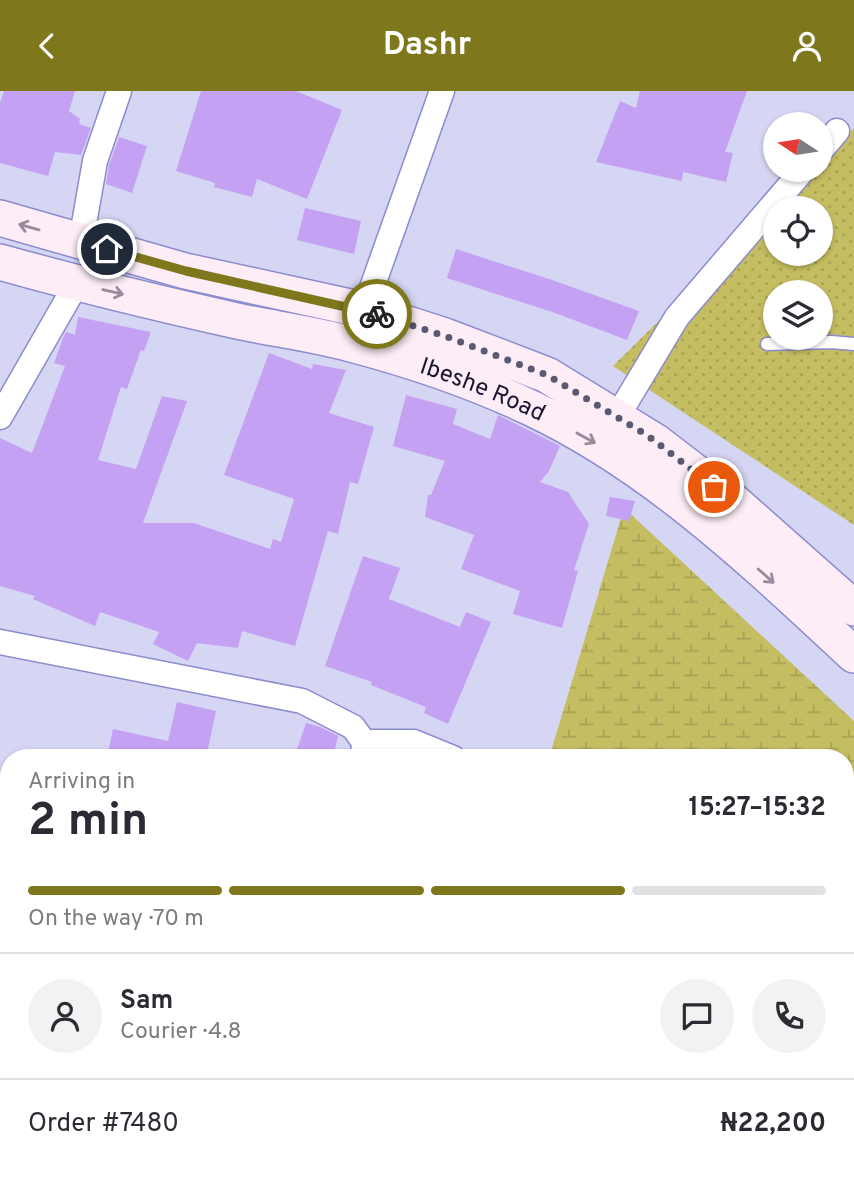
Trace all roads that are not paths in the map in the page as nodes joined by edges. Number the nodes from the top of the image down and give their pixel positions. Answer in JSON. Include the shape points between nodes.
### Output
{"nodes":[{"id":1,"x":120,"y":91,"type":"edge"},
{"id":2,"x":442,"y":91,"type":"edge"},
{"id":3,"x":793,"y":182,"type":"edge"},
{"id":4,"x":0,"y":218,"type":"edge"},
{"id":5,"x":81,"y":241,"type":"junction"},
{"id":6,"x":0,"y":262,"type":"edge"},
{"id":7,"x":77,"y":283,"type":"junction"},
{"id":8,"x":364,"y":310,"type":"junction"},
{"id":9,"x":833,"y":342,"type":"edge"},
{"id":10,"x":854,"y":344,"type":"edge"},
{"id":11,"x":0,"y":417,"type":"edge"},
{"id":12,"x":617,"y":417,"type":"junction"},
{"id":13,"x":850,"y":597,"type":"edge"},
{"id":14,"x":820,"y":623,"type":"junction"},
{"id":15,"x":0,"y":642,"type":"edge"},
{"id":16,"x":854,"y":655,"type":"edge"},
{"id":17,"x":364,"y":749,"type":"edge"},
{"id":18,"x":370,"y":749,"type":"edge"},
{"id":19,"x":431,"y":749,"type":"edge"}],
"edges":[{"from":1,"to":5,"type":"street","via":[[95,161]]},
{"from":2,"to":8,"type":"street"},
{"from":3,"to":12,"type":"street","via":[[677,317]]},
{"from":5,"to":4,"type":"main road","name":"Ibeshe Road","one_way":true},
{"from":5,"to":8,"type":"main road","name":"Ibeshe Road","via":[[186,271]]},
{"from":6,"to":7,"type":"main road","name":"Ibeshe Road"},
{"from":7,"to":11,"type":"street"},
{"from":7,"to":14,"type":"main road","name":"Ibeshe Road","one_way":true,"via":[[351,344],[437,370],[531,408],[622,458],[714,530]]},
{"from":8,"to":12,"type":"main road","name":"Ibeshe Road","via":[[547,375]]},
{"from":9,"to":10,"type":"lane"},
{"from":12,"to":13,"type":"main road","name":"Ibeshe Road","via":[[733,501]]},
{"from":13,"to":14,"type":"street"},
{"from":14,"to":16,"type":"main road","name":"Ibeshe Road"},
{"from":15,"to":17,"type":"street","via":[[302,701],[353,727]]},
{"from":18,"to":19,"type":"street","via":[[414,742]]}]}
